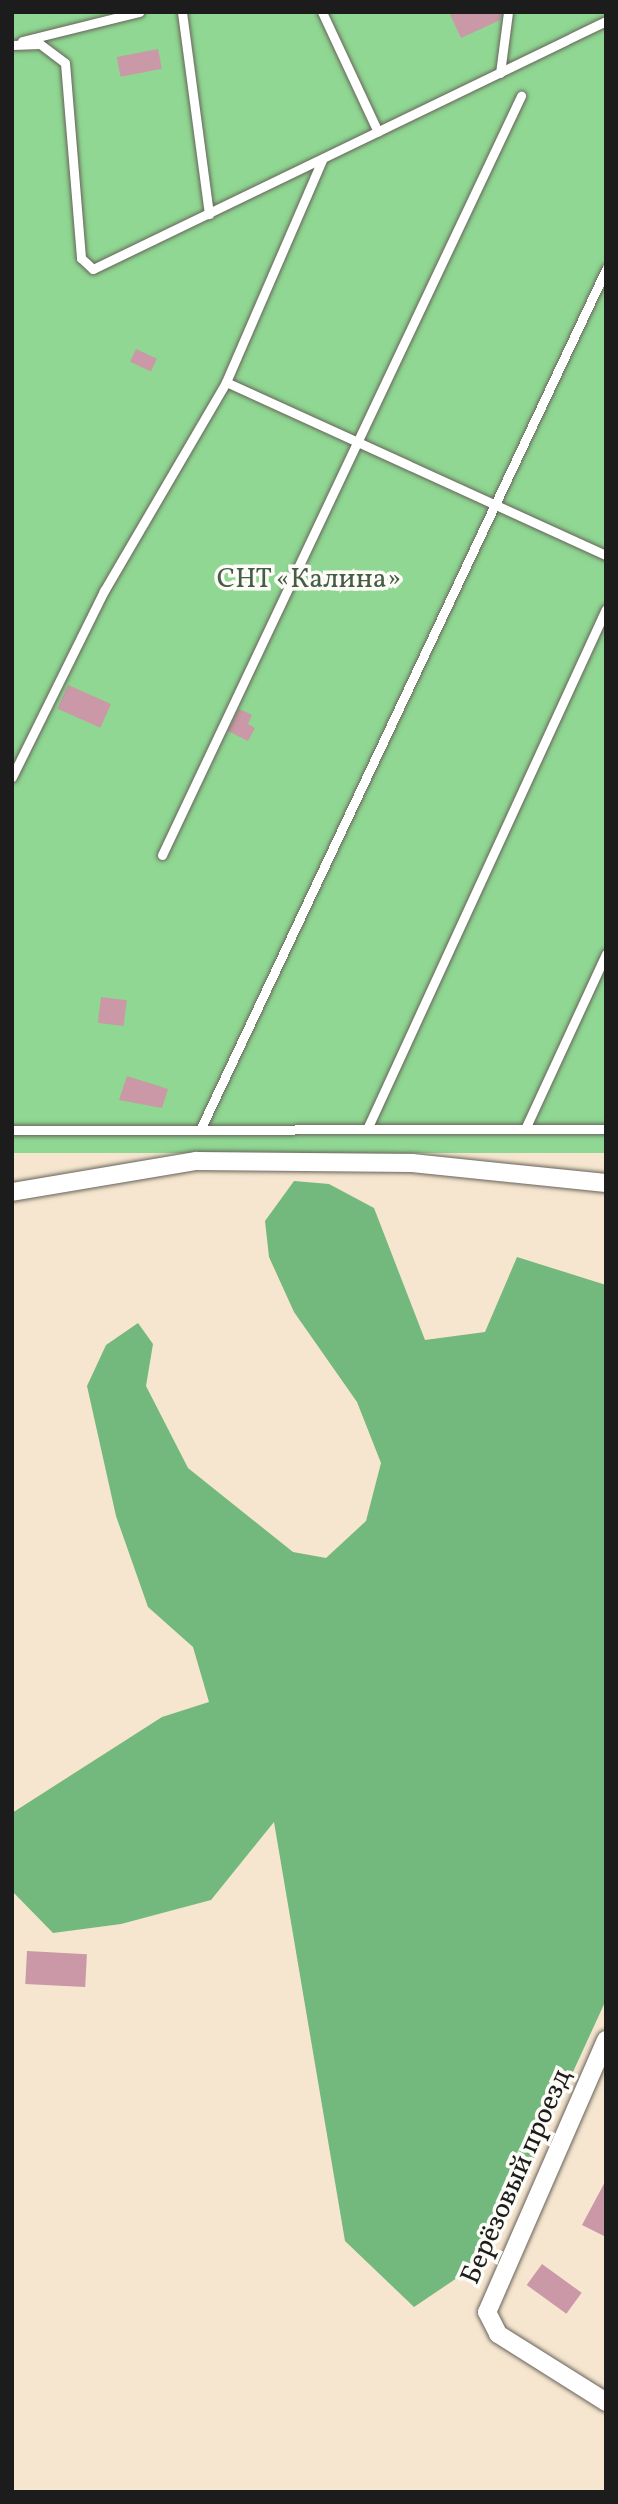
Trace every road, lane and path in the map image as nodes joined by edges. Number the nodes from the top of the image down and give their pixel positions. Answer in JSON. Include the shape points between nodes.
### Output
{"nodes":[{"id":1,"x":139,"y":12,"type":"edge"},
{"id":2,"x":182,"y":12,"type":"edge"},
{"id":3,"x":322,"y":12,"type":"edge"},
{"id":4,"x":508,"y":12,"type":"edge"},
{"id":5,"x":606,"y":21,"type":"edge"},
{"id":6,"x":12,"y":44,"type":"edge"},
{"id":7,"x":500,"y":73,"type":"junction"},
{"id":8,"x":521,"y":96,"type":"dead end"},
{"id":9,"x":378,"y":132,"type":"junction"},
{"id":10,"x":322,"y":160,"type":"junction"},
{"id":11,"x":209,"y":214,"type":"junction"},
{"id":12,"x":606,"y":269,"type":"edge"},
{"id":13,"x":226,"y":383,"type":"junction"},
{"id":14,"x":357,"y":440,"type":"junction"},
{"id":15,"x":496,"y":502,"type":"junction"},
{"id":16,"x":606,"y":555,"type":"edge"},
{"id":17,"x":606,"y":609,"type":"edge"},
{"id":18,"x":12,"y":777,"type":"edge"},
{"id":19,"x":162,"y":855,"type":"dead end"},
{"id":20,"x":606,"y":954,"type":"edge"},
{"id":21,"x":367,"y":1129,"type":"junction"},
{"id":22,"x":525,"y":1129,"type":"junction"},
{"id":23,"x":606,"y":1129,"type":"edge"},
{"id":24,"x":12,"y":1130,"type":"edge"},
{"id":25,"x":200,"y":1130,"type":"junction"},
{"id":26,"x":606,"y":1183,"type":"edge"},
{"id":27,"x":12,"y":1192,"type":"edge"},
{"id":28,"x":606,"y":2040,"type":"edge"},
{"id":29,"x":606,"y":2402,"type":"edge"}],
"edges":[{"from":1,"to":6,"type":"lane"},
{"from":2,"to":11,"type":"lane"},
{"from":3,"to":9,"type":"lane"},
{"from":4,"to":7,"type":"lane"},
{"from":5,"to":7,"type":"lane"},
{"from":6,"to":11,"type":"lane","via":[[40,44],[65,64],[81,258],[93,269]]},
{"from":7,"to":9,"type":"lane"},
{"from":8,"to":14,"type":"lane"},
{"from":9,"to":10,"type":"lane"},
{"from":10,"to":11,"type":"lane"},
{"from":10,"to":13,"type":"lane"},
{"from":12,"to":15,"type":"lane"},
{"from":13,"to":14,"type":"lane"},
{"from":13,"to":18,"type":"lane","via":[[104,591]]},
{"from":14,"to":15,"type":"lane"},
{"from":14,"to":19,"type":"lane"},
{"from":15,"to":16,"type":"lane"},
{"from":15,"to":25,"type":"lane"},
{"from":17,"to":21,"type":"lane"},
{"from":20,"to":22,"type":"lane"},
{"from":21,"to":22,"type":"lane"},
{"from":21,"to":25,"type":"lane"},
{"from":22,"to":23,"type":"lane"},
{"from":24,"to":25,"type":"lane"},
{"from":26,"to":27,"type":"street","via":[[412,1163],[197,1161]]},
{"from":28,"to":29,"type":"street","name":"Берёзовый проезд","via":[[487,2312],[498,2334]]}]}
